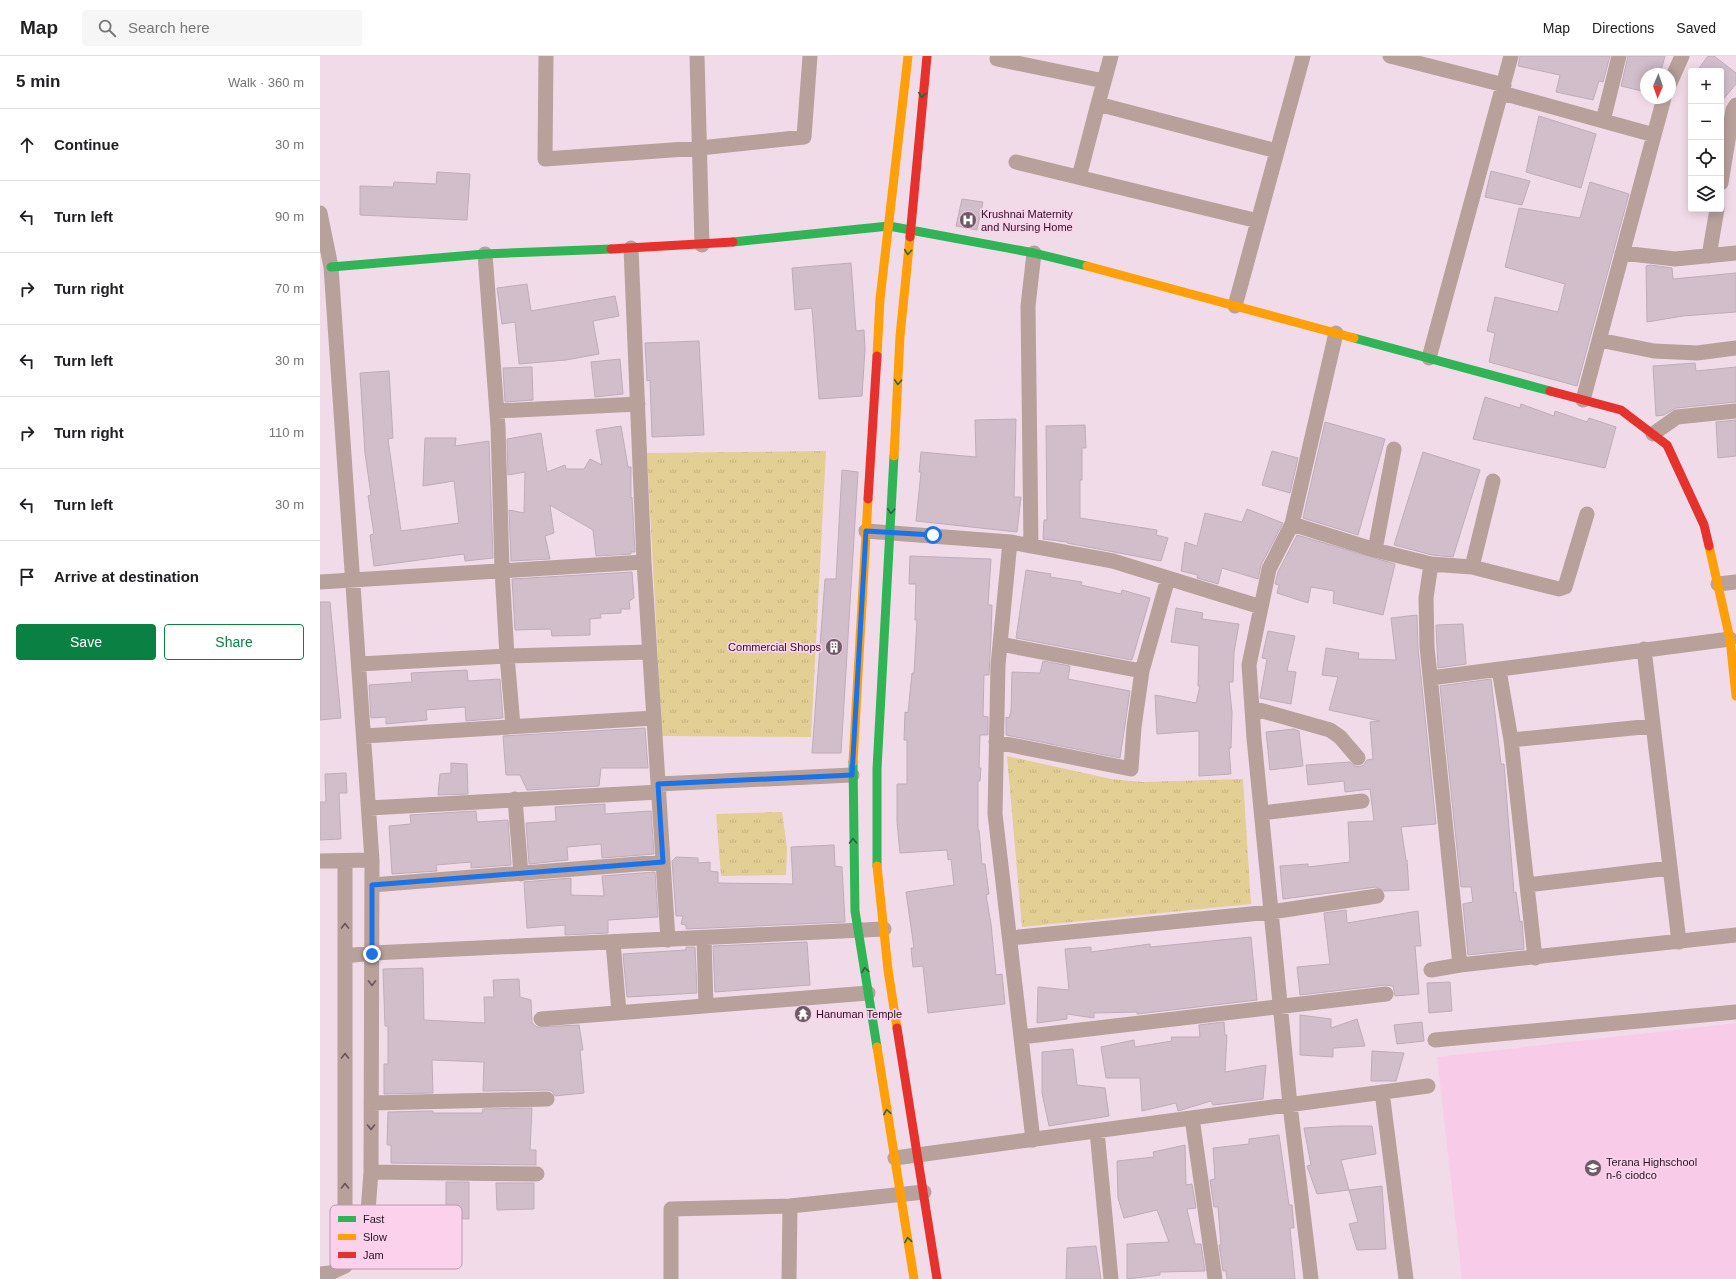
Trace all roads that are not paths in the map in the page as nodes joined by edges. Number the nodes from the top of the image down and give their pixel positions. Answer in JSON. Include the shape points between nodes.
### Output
{"nodes":[{"id":1,"x":546,"y":56,"type":"edge"},
{"id":2,"x":697,"y":56,"type":"edge"},
{"id":3,"x":810,"y":56,"type":"edge"},
{"id":4,"x":908,"y":56,"type":"edge"},
{"id":5,"x":927,"y":56,"type":"edge"},
{"id":6,"x":1111,"y":56,"type":"edge"},
{"id":7,"x":1303,"y":56,"type":"edge"},
{"id":8,"x":1390,"y":56,"type":"edge"},
{"id":9,"x":1511,"y":56,"type":"edge"},
{"id":10,"x":1619,"y":56,"type":"edge"},
{"id":11,"x":1682,"y":56,"type":"edge"},
{"id":12,"x":997,"y":59,"type":"dead end"},
{"id":13,"x":1441,"y":62,"type":"edge"},
{"id":14,"x":1676,"y":70,"type":"edge"},
{"id":15,"x":1104,"y":81,"type":"junction"},
{"id":16,"x":1503,"y":89,"type":"junction"},
{"id":17,"x":1098,"y":104,"type":"junction"},
{"id":18,"x":1662,"y":104,"type":"edge"},
{"id":19,"x":1736,"y":105,"type":"edge"},
{"id":20,"x":1603,"y":121,"type":"junction"},
{"id":21,"x":1654,"y":135,"type":"junction"},
{"id":22,"x":700,"y":148,"type":"junction"},
{"id":23,"x":1277,"y":152,"type":"junction"},
{"id":24,"x":1016,"y":162,"type":"dead end"},
{"id":25,"x":1722,"y":176,"type":"edge"},
{"id":26,"x":1079,"y":177,"type":"junction"},
{"id":27,"x":320,"y":212,"type":"edge"},
{"id":28,"x":1716,"y":212,"type":"edge"},
{"id":29,"x":1258,"y":221,"type":"junction"},
{"id":30,"x":889,"y":226,"type":"junction"},
{"id":31,"x":910,"y":230,"type":"junction"},
{"id":32,"x":702,"y":245,"type":"junction"},
{"id":33,"x":631,"y":248,"type":"junction"},
{"id":34,"x":1034,"y":253,"type":"junction"},
{"id":35,"x":1622,"y":253,"type":"junction"},
{"id":36,"x":1736,"y":253,"type":"edge"},
{"id":37,"x":485,"y":254,"type":"junction"},
{"id":38,"x":1709,"y":256,"type":"junction"},
{"id":39,"x":331,"y":267,"type":"junction"},
{"id":40,"x":1235,"y":306,"type":"junction"},
{"id":41,"x":1336,"y":333,"type":"junction"},
{"id":42,"x":1599,"y":340,"type":"junction"},
{"id":43,"x":1736,"y":348,"type":"edge"},
{"id":44,"x":1429,"y":358,"type":"junction"},
{"id":45,"x":1583,"y":400,"type":"junction"},
{"id":46,"x":638,"y":404,"type":"junction"},
{"id":47,"x":497,"y":411,"type":"junction"},
{"id":48,"x":1736,"y":411,"type":"edge"},
{"id":49,"x":1652,"y":434,"type":"junction"},
{"id":50,"x":1394,"y":449,"type":"dead end"},
{"id":51,"x":1493,"y":481,"type":"dead end"},
{"id":52,"x":1587,"y":514,"type":"dead end"},
{"id":53,"x":1292,"y":524,"type":"junction"},
{"id":54,"x":866,"y":531,"type":"junction"},
{"id":55,"x":890,"y":533,"type":"junction"},
{"id":56,"x":1010,"y":542,"type":"junction"},
{"id":57,"x":1031,"y":546,"type":"junction"},
{"id":58,"x":1375,"y":550,"type":"junction"},
{"id":59,"x":644,"y":562,"type":"junction"},
{"id":60,"x":1431,"y":564,"type":"junction"},
{"id":61,"x":1472,"y":567,"type":"junction"},
{"id":62,"x":502,"y":570,"type":"junction"},
{"id":63,"x":1168,"y":578,"type":"junction"},
{"id":64,"x":353,"y":580,"type":"junction"},
{"id":65,"x":320,"y":582,"type":"edge"},
{"id":66,"x":1736,"y":582,"type":"edge"},
{"id":67,"x":1718,"y":584,"type":"junction"},
{"id":68,"x":1261,"y":607,"type":"junction"},
{"id":69,"x":1730,"y":639,"type":"junction"},
{"id":70,"x":1000,"y":644,"type":"junction"},
{"id":71,"x":1644,"y":649,"type":"junction"},
{"id":72,"x":650,"y":652,"type":"junction"},
{"id":73,"x":507,"y":656,"type":"junction"},
{"id":74,"x":359,"y":664,"type":"junction"},
{"id":75,"x":1499,"y":670,"type":"junction"},
{"id":76,"x":1142,"y":672,"type":"junction"},
{"id":77,"x":1430,"y":678,"type":"junction"},
{"id":78,"x":1736,"y":696,"type":"edge"},
{"id":79,"x":1252,"y":708,"type":"junction"},
{"id":80,"x":654,"y":718,"type":"junction"},
{"id":81,"x":513,"y":726,"type":"junction"},
{"id":82,"x":1653,"y":726,"type":"junction"},
{"id":83,"x":364,"y":736,"type":"junction"},
{"id":84,"x":1511,"y":740,"type":"junction"},
{"id":85,"x":996,"y":742,"type":"junction"},
{"id":86,"x":1358,"y":758,"type":"dead end"},
{"id":87,"x":852,"y":775,"type":"junction"},
{"id":88,"x":659,"y":788,"type":"junction"},
{"id":89,"x":514,"y":799,"type":"junction"},
{"id":90,"x":1362,"y":801,"type":"dead end"},
{"id":91,"x":368,"y":808,"type":"junction"},
{"id":92,"x":1262,"y":813,"type":"junction"},
{"id":93,"x":372,"y":860,"type":"junction"},
{"id":94,"x":320,"y":861,"type":"edge"},
{"id":95,"x":345,"y":861,"type":"junction"},
{"id":96,"x":663,"y":862,"type":"junction"},
{"id":97,"x":1670,"y":868,"type":"junction"},
{"id":98,"x":521,"y":874,"type":"junction"},
{"id":99,"x":372,"y":885,"type":"junction"},
{"id":100,"x":1527,"y":885,"type":"junction"},
{"id":101,"x":1377,"y":896,"type":"dead end"},
{"id":102,"x":1271,"y":912,"type":"junction"},
{"id":103,"x":884,"y":929,"type":"junction"},
{"id":104,"x":858,"y":931,"type":"junction"},
{"id":105,"x":1736,"y":935,"type":"edge"},
{"id":106,"x":704,"y":938,"type":"junction"},
{"id":107,"x":1010,"y":938,"type":"junction"},
{"id":108,"x":668,"y":940,"type":"junction"},
{"id":109,"x":613,"y":942,"type":"junction"},
{"id":110,"x":1679,"y":942,"type":"junction"},
{"id":111,"x":372,"y":954,"type":"junction"},
{"id":112,"x":345,"y":956,"type":"junction"},
{"id":113,"x":1535,"y":958,"type":"junction"},
{"id":114,"x":1460,"y":965,"type":"junction"},
{"id":115,"x":1431,"y":970,"type":"dead end"},
{"id":116,"x":868,"y":993,"type":"junction"},
{"id":117,"x":1386,"y":994,"type":"dead end"},
{"id":118,"x":706,"y":1006,"type":"junction"},
{"id":119,"x":1280,"y":1007,"type":"junction"},
{"id":120,"x":619,"y":1012,"type":"junction"},
{"id":121,"x":1736,"y":1012,"type":"edge"},
{"id":122,"x":541,"y":1019,"type":"dead end"},
{"id":123,"x":1021,"y":1036,"type":"junction"},
{"id":124,"x":1435,"y":1040,"type":"dead end"},
{"id":125,"x":1428,"y":1086,"type":"dead end"},
{"id":126,"x":1382,"y":1092,"type":"junction"},
{"id":127,"x":547,"y":1099,"type":"dead end"},
{"id":128,"x":371,"y":1103,"type":"junction"},
{"id":129,"x":1290,"y":1104,"type":"junction"},
{"id":130,"x":1192,"y":1118,"type":"junction"},
{"id":131,"x":1097,"y":1131,"type":"junction"},
{"id":132,"x":1033,"y":1140,"type":"junction"},
{"id":133,"x":918,"y":1155,"type":"junction"},
{"id":134,"x":895,"y":1158,"type":"junction"},
{"id":135,"x":370,"y":1172,"type":"junction"},
{"id":136,"x":537,"y":1174,"type":"dead end"},
{"id":137,"x":924,"y":1192,"type":"junction"},
{"id":138,"x":901,"y":1196,"type":"junction"},
{"id":139,"x":345,"y":1205,"type":"edge"},
{"id":140,"x":368,"y":1205,"type":"edge"},
{"id":141,"x":790,"y":1206,"type":"junction"},
{"id":142,"x":339,"y":1269,"type":"edge"},
{"id":143,"x":320,"y":1274,"type":"edge"},
{"id":144,"x":671,"y":1279,"type":"edge"},
{"id":145,"x":789,"y":1279,"type":"edge"},
{"id":146,"x":914,"y":1279,"type":"edge"},
{"id":147,"x":937,"y":1279,"type":"edge"},
{"id":148,"x":1111,"y":1279,"type":"edge"},
{"id":149,"x":1215,"y":1279,"type":"edge"},
{"id":150,"x":1311,"y":1279,"type":"edge"},
{"id":151,"x":1406,"y":1279,"type":"edge"}],
"edges":[{"from":1,"to":22,"type":"street","via":[[544,159]]},
{"from":2,"to":22,"type":"street"},
{"from":3,"to":22,"type":"street","via":[[804,137]]},
{"from":4,"to":30,"type":"street"},
{"from":5,"to":31,"type":"street","one_way":true},
{"from":6,"to":15,"type":"street"},
{"from":7,"to":23,"type":"street"},
{"from":8,"to":13,"type":"street"},
{"from":9,"to":16,"type":"street"},
{"from":10,"to":20,"type":"street"},
{"from":11,"to":14,"type":"street"},
{"from":12,"to":15,"type":"street"},
{"from":13,"to":16,"type":"street"},
{"from":15,"to":17,"type":"street"},
{"from":16,"to":20,"type":"street"},
{"from":16,"to":44,"type":"street"},
{"from":17,"to":23,"type":"street"},
{"from":17,"to":26,"type":"street"},
{"from":18,"to":21,"type":"street"},
{"from":19,"to":25,"type":"street"},
{"from":20,"to":21,"type":"street"},
{"from":21,"to":35,"type":"street"},
{"from":22,"to":32,"type":"street"},
{"from":23,"to":29,"type":"street"},
{"from":24,"to":26,"type":"street"},
{"from":26,"to":29,"type":"street"},
{"from":27,"to":39,"type":"street"},
{"from":28,"to":38,"type":"street"},
{"from":29,"to":40,"type":"street"},
{"from":30,"to":31,"type":"street"},
{"from":30,"to":32,"type":"street"},
{"from":30,"to":54,"type":"street","via":[[880,299]]},
{"from":31,"to":34,"type":"street"},
{"from":31,"to":55,"type":"street","one_way":true,"via":[[900,336]]},
{"from":32,"to":33,"type":"street"},
{"from":33,"to":37,"type":"street"},
{"from":33,"to":46,"type":"street"},
{"from":34,"to":40,"type":"street"},
{"from":34,"to":57,"type":"street","via":[[1028,306]]},
{"from":35,"to":38,"type":"street","via":[[1675,259]]},
{"from":35,"to":42,"type":"street"},
{"from":36,"to":38,"type":"street"},
{"from":37,"to":39,"type":"street"},
{"from":37,"to":47,"type":"street"},
{"from":39,"to":64,"type":"street"},
{"from":40,"to":41,"type":"street"},
{"from":41,"to":44,"type":"street"},
{"from":41,"to":53,"type":"street"},
{"from":42,"to":43,"type":"street","via":[[1654,351],[1697,353]]},
{"from":42,"to":45,"type":"street"},
{"from":44,"to":45,"type":"street"},
{"from":45,"to":49,"type":"street","via":[[1621,410]]},
{"from":46,"to":47,"type":"street"},
{"from":46,"to":59,"type":"street"},
{"from":47,"to":62,"type":"street"},
{"from":48,"to":49,"type":"street","via":[[1677,417]]},
{"from":49,"to":67,"type":"street","via":[[1668,445],[1704,525]]},
{"from":50,"to":58,"type":"street"},
{"from":51,"to":61,"type":"street"},
{"from":52,"to":61,"type":"street","via":[[1565,587],[1552,589]]},
{"from":53,"to":58,"type":"street"},
{"from":53,"to":68,"type":"street","via":[[1269,569]]},
{"from":54,"to":55,"type":"street"},
{"from":54,"to":87,"type":"street"},
{"from":55,"to":56,"type":"street"},
{"from":55,"to":103,"type":"street","via":[[877,769],[877,867]]},
{"from":56,"to":57,"type":"street"},
{"from":56,"to":70,"type":"street"},
{"from":57,"to":63,"type":"street","via":[[1113,561]]},
{"from":58,"to":60,"type":"street"},
{"from":59,"to":62,"type":"street"},
{"from":59,"to":72,"type":"street"},
{"from":60,"to":61,"type":"street"},
{"from":60,"to":77,"type":"street","via":[[1426,598]]},
{"from":62,"to":64,"type":"street"},
{"from":62,"to":73,"type":"street"},
{"from":63,"to":68,"type":"street"},
{"from":63,"to":76,"type":"street"},
{"from":64,"to":65,"type":"street"},
{"from":64,"to":74,"type":"street"},
{"from":66,"to":67,"type":"street"},
{"from":67,"to":69,"type":"street"},
{"from":68,"to":79,"type":"street","via":[[1249,665]]},
{"from":69,"to":71,"type":"street"},
{"from":69,"to":78,"type":"street"},
{"from":70,"to":76,"type":"street"},
{"from":70,"to":85,"type":"street"},
{"from":71,"to":75,"type":"street"},
{"from":71,"to":82,"type":"street"},
{"from":72,"to":73,"type":"street"},
{"from":72,"to":80,"type":"street"},
{"from":73,"to":74,"type":"street"},
{"from":73,"to":81,"type":"street"},
{"from":74,"to":83,"type":"street"},
{"from":75,"to":77,"type":"street"},
{"from":75,"to":84,"type":"street"},
{"from":76,"to":85,"type":"street","via":[[1131,769]]},
{"from":77,"to":114,"type":"street"},
{"from":79,"to":86,"type":"street","via":[[1330,730],[1340,737]]},
{"from":79,"to":92,"type":"street"},
{"from":80,"to":81,"type":"street"},
{"from":80,"to":88,"type":"street"},
{"from":81,"to":83,"type":"street"},
{"from":82,"to":84,"type":"street"},
{"from":82,"to":97,"type":"street"},
{"from":83,"to":91,"type":"street"},
{"from":84,"to":100,"type":"street"},
{"from":85,"to":107,"type":"street","via":[[995,814]]},
{"from":87,"to":88,"type":"street"},
{"from":104,"to":87,"type":"street","one_way":true,"via":[[855,911]]},
{"from":88,"to":89,"type":"street"},
{"from":88,"to":96,"type":"street"},
{"from":89,"to":91,"type":"street"},
{"from":89,"to":98,"type":"street"},
{"from":90,"to":92,"type":"street"},
{"from":91,"to":93,"type":"street"},
{"from":92,"to":102,"type":"street"},
{"from":93,"to":95,"type":"street"},
{"from":93,"to":99,"type":"street"},
{"from":94,"to":95,"type":"street"},
{"from":112,"to":95,"type":"street","one_way":true},
{"from":96,"to":98,"type":"street"},
{"from":96,"to":108,"type":"street"},
{"from":97,"to":100,"type":"street"},
{"from":97,"to":110,"type":"street"},
{"from":98,"to":99,"type":"street"},
{"from":99,"to":111,"type":"street"},
{"from":100,"to":113,"type":"street"},
{"from":101,"to":102,"type":"street"},
{"from":102,"to":107,"type":"street"},
{"from":102,"to":119,"type":"street"},
{"from":103,"to":104,"type":"street"},
{"from":103,"to":133,"type":"street","via":[[888,970]]},
{"from":104,"to":106,"type":"street"},
{"from":116,"to":104,"type":"street","one_way":true},
{"from":105,"to":110,"type":"street"},
{"from":106,"to":108,"type":"street"},
{"from":106,"to":118,"type":"street"},
{"from":107,"to":123,"type":"street"},
{"from":108,"to":109,"type":"street"},
{"from":109,"to":111,"type":"street"},
{"from":109,"to":120,"type":"street"},
{"from":110,"to":113,"type":"street"},
{"from":111,"to":112,"type":"street"},
{"from":111,"to":128,"type":"street","one_way":true},
{"from":139,"to":112,"type":"street","one_way":true},
{"from":113,"to":114,"type":"street"},
{"from":114,"to":115,"type":"street"},
{"from":116,"to":118,"type":"street"},
{"from":134,"to":116,"type":"street","one_way":true},
{"from":117,"to":119,"type":"street"},
{"from":118,"to":120,"type":"street"},
{"from":119,"to":123,"type":"street"},
{"from":119,"to":129,"type":"street"},
{"from":120,"to":122,"type":"street"},
{"from":121,"to":124,"type":"street"},
{"from":123,"to":132,"type":"street"},
{"from":125,"to":126,"type":"street"},
{"from":126,"to":129,"type":"street"},
{"from":126,"to":151,"type":"street"},
{"from":127,"to":128,"type":"street"},
{"from":128,"to":135,"type":"street","one_way":true},
{"from":129,"to":130,"type":"street"},
{"from":129,"to":150,"type":"street"},
{"from":130,"to":131,"type":"street"},
{"from":130,"to":149,"type":"street"},
{"from":131,"to":132,"type":"street"},
{"from":131,"to":148,"type":"street"},
{"from":132,"to":133,"type":"street"},
{"from":133,"to":134,"type":"street"},
{"from":133,"to":137,"type":"street"},
{"from":134,"to":138,"type":"street"},
{"from":135,"to":136,"type":"street"},
{"from":135,"to":140,"type":"street"},
{"from":137,"to":138,"type":"street"},
{"from":137,"to":147,"type":"street"},
{"from":138,"to":141,"type":"street"},
{"from":146,"to":138,"type":"street","one_way":true},
{"from":141,"to":144,"type":"street","via":[[671,1209]]},
{"from":141,"to":145,"type":"street"},
{"from":142,"to":143,"type":"street"}]}
